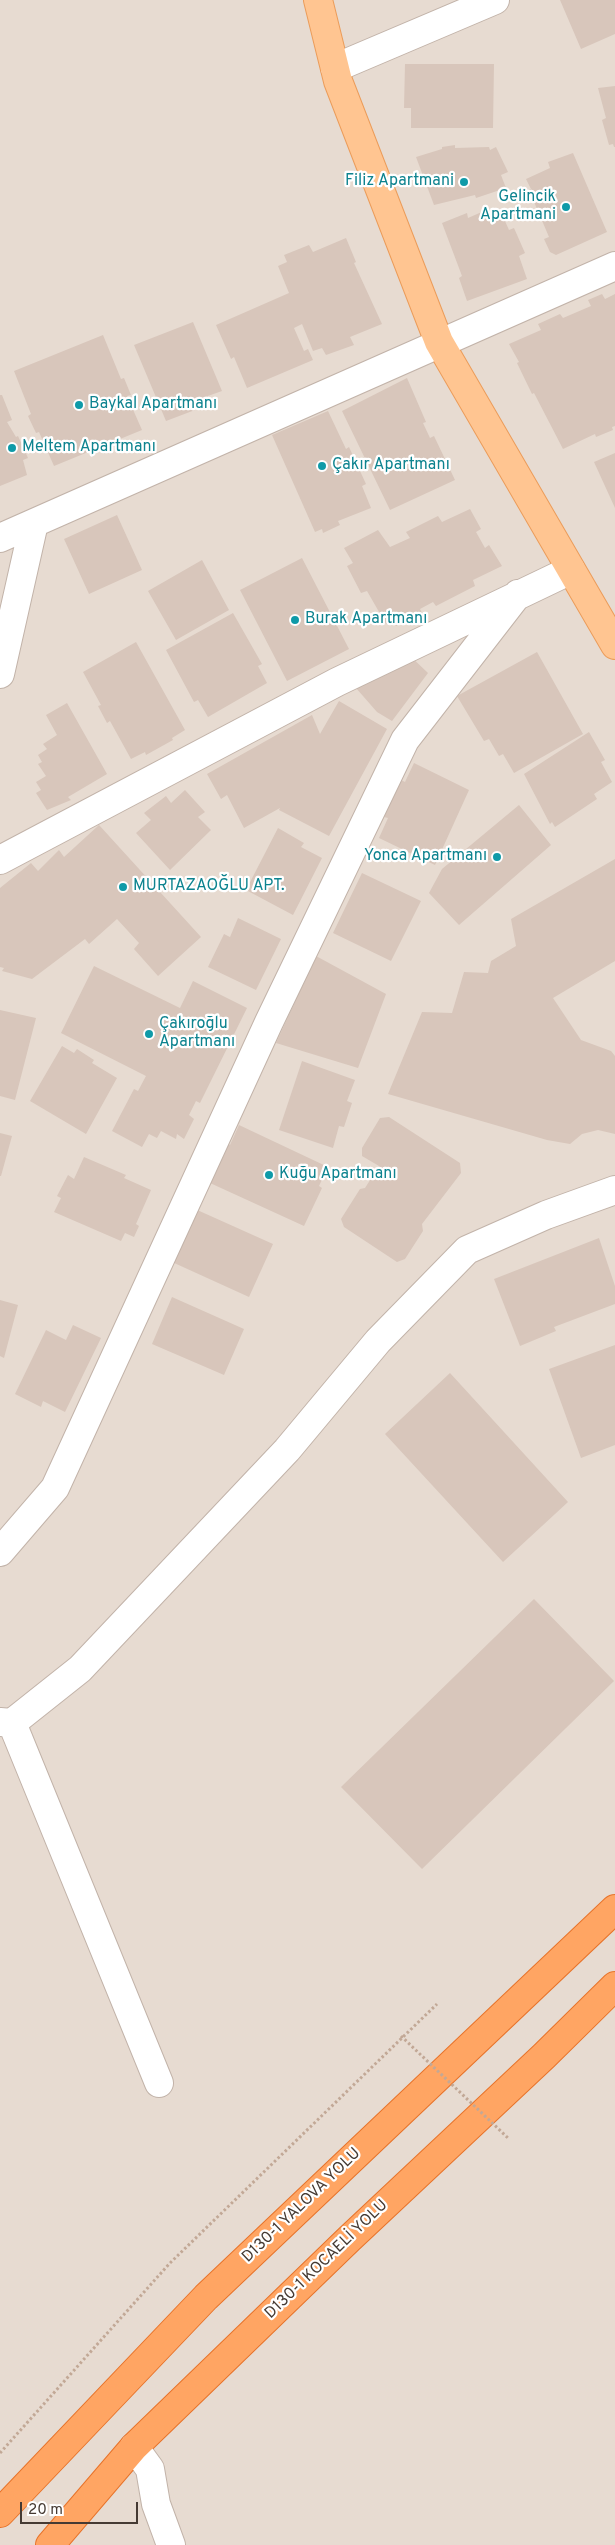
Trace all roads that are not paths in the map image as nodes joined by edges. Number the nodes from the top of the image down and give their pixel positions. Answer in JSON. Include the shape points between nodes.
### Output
{"nodes":[{"id":1,"x":318,"y":0,"type":"edge"},
{"id":2,"x":495,"y":0,"type":"edge"},
{"id":3,"x":335,"y":68,"type":"junction"},
{"id":4,"x":615,"y":266,"type":"edge"},
{"id":5,"x":439,"y":342,"type":"junction"},
{"id":6,"x":34,"y":523,"type":"junction"},
{"id":7,"x":0,"y":538,"type":"edge"},
{"id":8,"x":571,"y":570,"type":"junction"},
{"id":9,"x":518,"y":594,"type":"junction"},
{"id":10,"x":615,"y":645,"type":"edge"},
{"id":11,"x":0,"y":674,"type":"edge"},
{"id":12,"x":0,"y":860,"type":"edge"},
{"id":13,"x":615,"y":1190,"type":"edge"},
{"id":14,"x":0,"y":1552,"type":"edge"},
{"id":15,"x":6,"y":1722,"type":"edge"},
{"id":16,"x":615,"y":1909,"type":"edge"},
{"id":17,"x":615,"y":1986,"type":"edge"},
{"id":18,"x":159,"y":2083,"type":"dead end"},
{"id":19,"x":134,"y":2447,"type":"junction"},
{"id":20,"x":0,"y":2514,"type":"edge"},
{"id":21,"x":50,"y":2545,"type":"edge"},
{"id":22,"x":171,"y":2545,"type":"edge"}],
"edges":[{"from":1,"to":3,"type":"main road"},
{"from":2,"to":3,"type":"street"},
{"from":3,"to":5,"type":"main road"},
{"from":4,"to":5,"type":"street"},
{"from":5,"to":6,"type":"street"},
{"from":5,"to":8,"type":"main road"},
{"from":6,"to":7,"type":"street"},
{"from":6,"to":11,"type":"street"},
{"from":8,"to":9,"type":"street"},
{"from":8,"to":10,"type":"main road"},
{"from":9,"to":12,"type":"street","via":[[337,682]]},
{"from":9,"to":14,"type":"street","via":[[405,740],[269,1022],[55,1488]]},
{"from":13,"to":15,"type":"street","via":[[546,1215],[467,1250],[378,1341],[287,1450],[80,1669]]},
{"from":15,"to":18,"type":"street"},
{"from":16,"to":20,"type":"highway","name":"D130-1 YALOVA YOLU","via":[[206,2297]]},
{"from":17,"to":19,"type":"highway","name":"D130-1 KOCAELİ YOLU"},
{"from":19,"to":21,"type":"highway","name":"D130-1 KOCAELİ YOLU"},
{"from":19,"to":22,"type":"street","via":[[150,2469],[156,2504]]}]}
